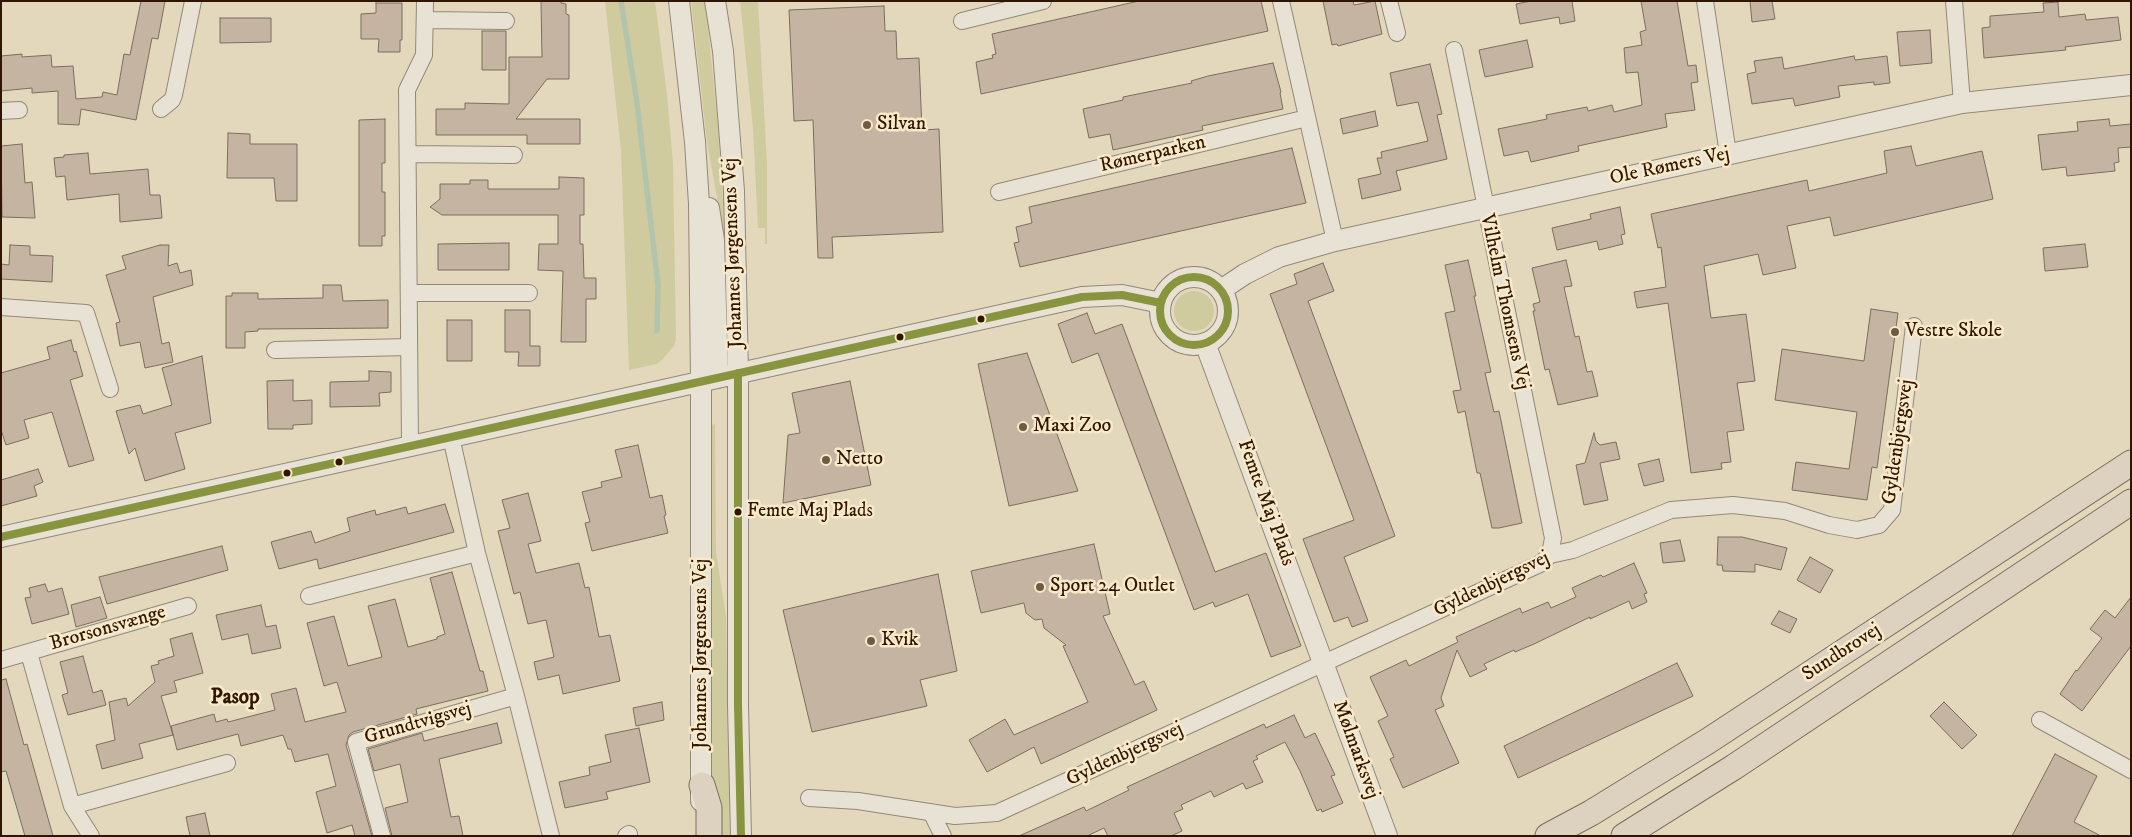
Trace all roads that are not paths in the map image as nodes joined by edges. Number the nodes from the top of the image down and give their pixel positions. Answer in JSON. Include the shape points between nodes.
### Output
{"nodes":[{"id":1,"x":193,"y":1,"type":"edge"},
{"id":2,"x":425,"y":1,"type":"edge"},
{"id":3,"x":679,"y":1,"type":"edge"},
{"id":4,"x":715,"y":1,"type":"edge"},
{"id":5,"x":1043,"y":1,"type":"edge"},
{"id":6,"x":1280,"y":1,"type":"edge"},
{"id":7,"x":1389,"y":1,"type":"edge"},
{"id":8,"x":1705,"y":1,"type":"edge"},
{"id":9,"x":1954,"y":1,"type":"edge"},
{"id":10,"x":426,"y":20,"type":"junction"},
{"id":11,"x":506,"y":21,"type":"dead end"},
{"id":12,"x":962,"y":21,"type":"dead end"},
{"id":13,"x":1397,"y":33,"type":"dead end"},
{"id":14,"x":1454,"y":50,"type":"dead end"},
{"id":15,"x":2131,"y":85,"type":"edge"},
{"id":16,"x":1962,"y":103,"type":"junction"},
{"id":17,"x":161,"y":109,"type":"dead end"},
{"id":18,"x":19,"y":110,"type":"dead end"},
{"id":19,"x":1,"y":111,"type":"edge"},
{"id":20,"x":1307,"y":118,"type":"junction"},
{"id":21,"x":408,"y":154,"type":"junction"},
{"id":22,"x":1728,"y":154,"type":"junction"},
{"id":23,"x":514,"y":156,"type":"dead end"},
{"id":24,"x":999,"y":192,"type":"dead end"},
{"id":25,"x":1485,"y":208,"type":"junction"},
{"id":26,"x":1335,"y":241,"type":"junction"},
{"id":27,"x":1221,"y":290,"type":"junction"},
{"id":28,"x":409,"y":293,"type":"junction"},
{"id":29,"x":529,"y":293,"type":"dead end"},
{"id":30,"x":1161,"y":303,"type":"junction"},
{"id":31,"x":1,"y":308,"type":"edge"},
{"id":32,"x":1914,"y":326,"type":"dead end"},
{"id":33,"x":1205,"y":343,"type":"junction"},
{"id":34,"x":409,"y":347,"type":"junction"},
{"id":35,"x":275,"y":350,"type":"dead end"},
{"id":36,"x":738,"y":373,"type":"junction"},
{"id":37,"x":709,"y":380,"type":"junction"},
{"id":38,"x":110,"y":389,"type":"dead end"},
{"id":39,"x":451,"y":437,"type":"junction"},
{"id":40,"x":410,"y":446,"type":"junction"},
{"id":41,"x":2131,"y":463,"type":"edge"},
{"id":42,"x":2131,"y":502,"type":"edge"},
{"id":43,"x":1,"y":537,"type":"edge"},
{"id":44,"x":477,"y":553,"type":"junction"},
{"id":45,"x":1550,"y":554,"type":"junction"},
{"id":46,"x":309,"y":596,"type":"dead end"},
{"id":47,"x":188,"y":606,"type":"dead end"},
{"id":48,"x":29,"y":653,"type":"junction"},
{"id":49,"x":1,"y":660,"type":"edge"},
{"id":50,"x":1324,"y":664,"type":"junction"},
{"id":51,"x":516,"y":696,"type":"junction"},
{"id":52,"x":2040,"y":720,"type":"dead end"},
{"id":53,"x":227,"y":763,"type":"dead end"},
{"id":54,"x":2131,"y":770,"type":"edge"},
{"id":55,"x":702,"y":785,"type":"junction"},
{"id":56,"x":809,"y":798,"type":"dead end"},
{"id":57,"x":72,"y":806,"type":"junction"},
{"id":58,"x":931,"y":812,"type":"junction"},
{"id":59,"x":91,"y":836,"type":"edge"},
{"id":60,"x":382,"y":836,"type":"edge"},
{"id":61,"x":551,"y":836,"type":"edge"},
{"id":62,"x":700,"y":836,"type":"edge"},
{"id":63,"x":709,"y":836,"type":"edge"},
{"id":64,"x":741,"y":836,"type":"edge"},
{"id":65,"x":943,"y":836,"type":"edge"},
{"id":66,"x":1387,"y":836,"type":"edge"},
{"id":67,"x":1548,"y":836,"type":"edge"},
{"id":68,"x":1624,"y":836,"type":"edge"}],
"edges":[{"from":1,"to":17,"type":"street","via":[[174,95]]},
{"from":2,"to":10,"type":"street"},
{"from":3,"to":37,"type":"street","name":"Johannes Jørgensens Vej","via":[[695,142]]},
{"from":4,"to":36,"type":"street","name":"Johannes Jørgensens Vej","via":[[723,51],[732,172]]},
{"from":5,"to":12,"type":"street"},
{"from":6,"to":20,"type":"street"},
{"from":7,"to":13,"type":"street"},
{"from":8,"to":22,"type":"street"},
{"from":9,"to":16,"type":"street"},
{"from":10,"to":11,"type":"street"},
{"from":10,"to":21,"type":"street","via":[[424,55],[407,90]]},
{"from":14,"to":25,"type":"street","name":"Vilhelm Thomsens Vej"},
{"from":15,"to":16,"type":"street","name":"Ole Rømers Vej"},
{"from":16,"to":22,"type":"street","name":"Ole Rømers Vej"},
{"from":18,"to":19,"type":"street"},
{"from":20,"to":24,"type":"street","name":"Rømerparken"},
{"from":20,"to":26,"type":"street"},
{"from":21,"to":23,"type":"street"},
{"from":21,"to":28,"type":"street"},
{"from":22,"to":25,"type":"street","name":"Ole Rømers Vej"},
{"from":25,"to":26,"type":"street","name":"Ole Rømers Vej"},
{"from":25,"to":45,"type":"street","name":"Vilhelm Thomsens Vej","via":[[1553,538]]},
{"from":26,"to":27,"type":"street","name":"Ole Rømers Vej","via":[[1279,257]]},
{"from":27,"to":30,"type":"street","via":[[1206,279],[1187,278],[1170,287]]},
{"from":27,"to":33,"type":"street","via":[[1228,310],[1226,321],[1215,338]]},
{"from":28,"to":29,"type":"street"},
{"from":28,"to":34,"type":"street"},
{"from":30,"to":33,"type":"street","via":[[1163,324],[1176,340],[1196,345]]},
{"from":30,"to":36,"type":"street","via":[[1129,295],[1092,296]]},
{"from":31,"to":38,"type":"street","via":[[86,313]]},
{"from":32,"to":45,"type":"street","name":"Gyldenbjergsvej","via":[[1892,510],[1879,526],[1857,530],[1785,511],[1733,505],[1671,510],[1573,550]]},
{"from":33,"to":50,"type":"street","name":"Femte Maj Plads"},
{"from":34,"to":35,"type":"street"},
{"from":34,"to":40,"type":"street"},
{"from":36,"to":37,"type":"street"},
{"from":36,"to":64,"type":"street","name":"Johannes Jørgensens Vej"},
{"from":37,"to":39,"type":"street"},
{"from":37,"to":55,"type":"street","name":"Johannes Jørgensens Vej"},
{"from":39,"to":40,"type":"street"},
{"from":39,"to":44,"type":"street"},
{"from":40,"to":43,"type":"street"},
{"from":41,"to":67,"type":"main road","name":"Sundbrovej","via":[[1708,742]]},
{"from":42,"to":68,"type":"main road","name":"Sundbrovej","via":[[1734,767]]},
{"from":44,"to":46,"type":"street"},
{"from":44,"to":51,"type":"street"},
{"from":45,"to":50,"type":"street","name":"Gyldenbjergsvej","via":[[1540,564]]},
{"from":47,"to":48,"type":"street","name":"Brorsonsvænge"},
{"from":48,"to":49,"type":"street","name":"Brorsonsvænge"},
{"from":48,"to":57,"type":"street","name":"Brorsonsvænge"},
{"from":50,"to":58,"type":"street","name":"Gyldenbjergsvej","via":[[998,813],[955,816]]},
{"from":50,"to":66,"type":"street","name":"Mølmarksvej"},
{"from":51,"to":60,"type":"street","name":"Grundtvigsvej","via":[[356,742]]},
{"from":51,"to":61,"type":"street"},
{"from":52,"to":54,"type":"street"},
{"from":53,"to":57,"type":"street"},
{"from":55,"to":62,"type":"street","name":"Johannes Jørgensens Vej"},
{"from":55,"to":63,"type":"main road","via":[[709,808]]},
{"from":56,"to":58,"type":"street","name":"Gyldenbjergsvej","via":[[858,801]]},
{"from":57,"to":59,"type":"street","name":"Brorsonsvænge"},
{"from":58,"to":65,"type":"street"}]}
